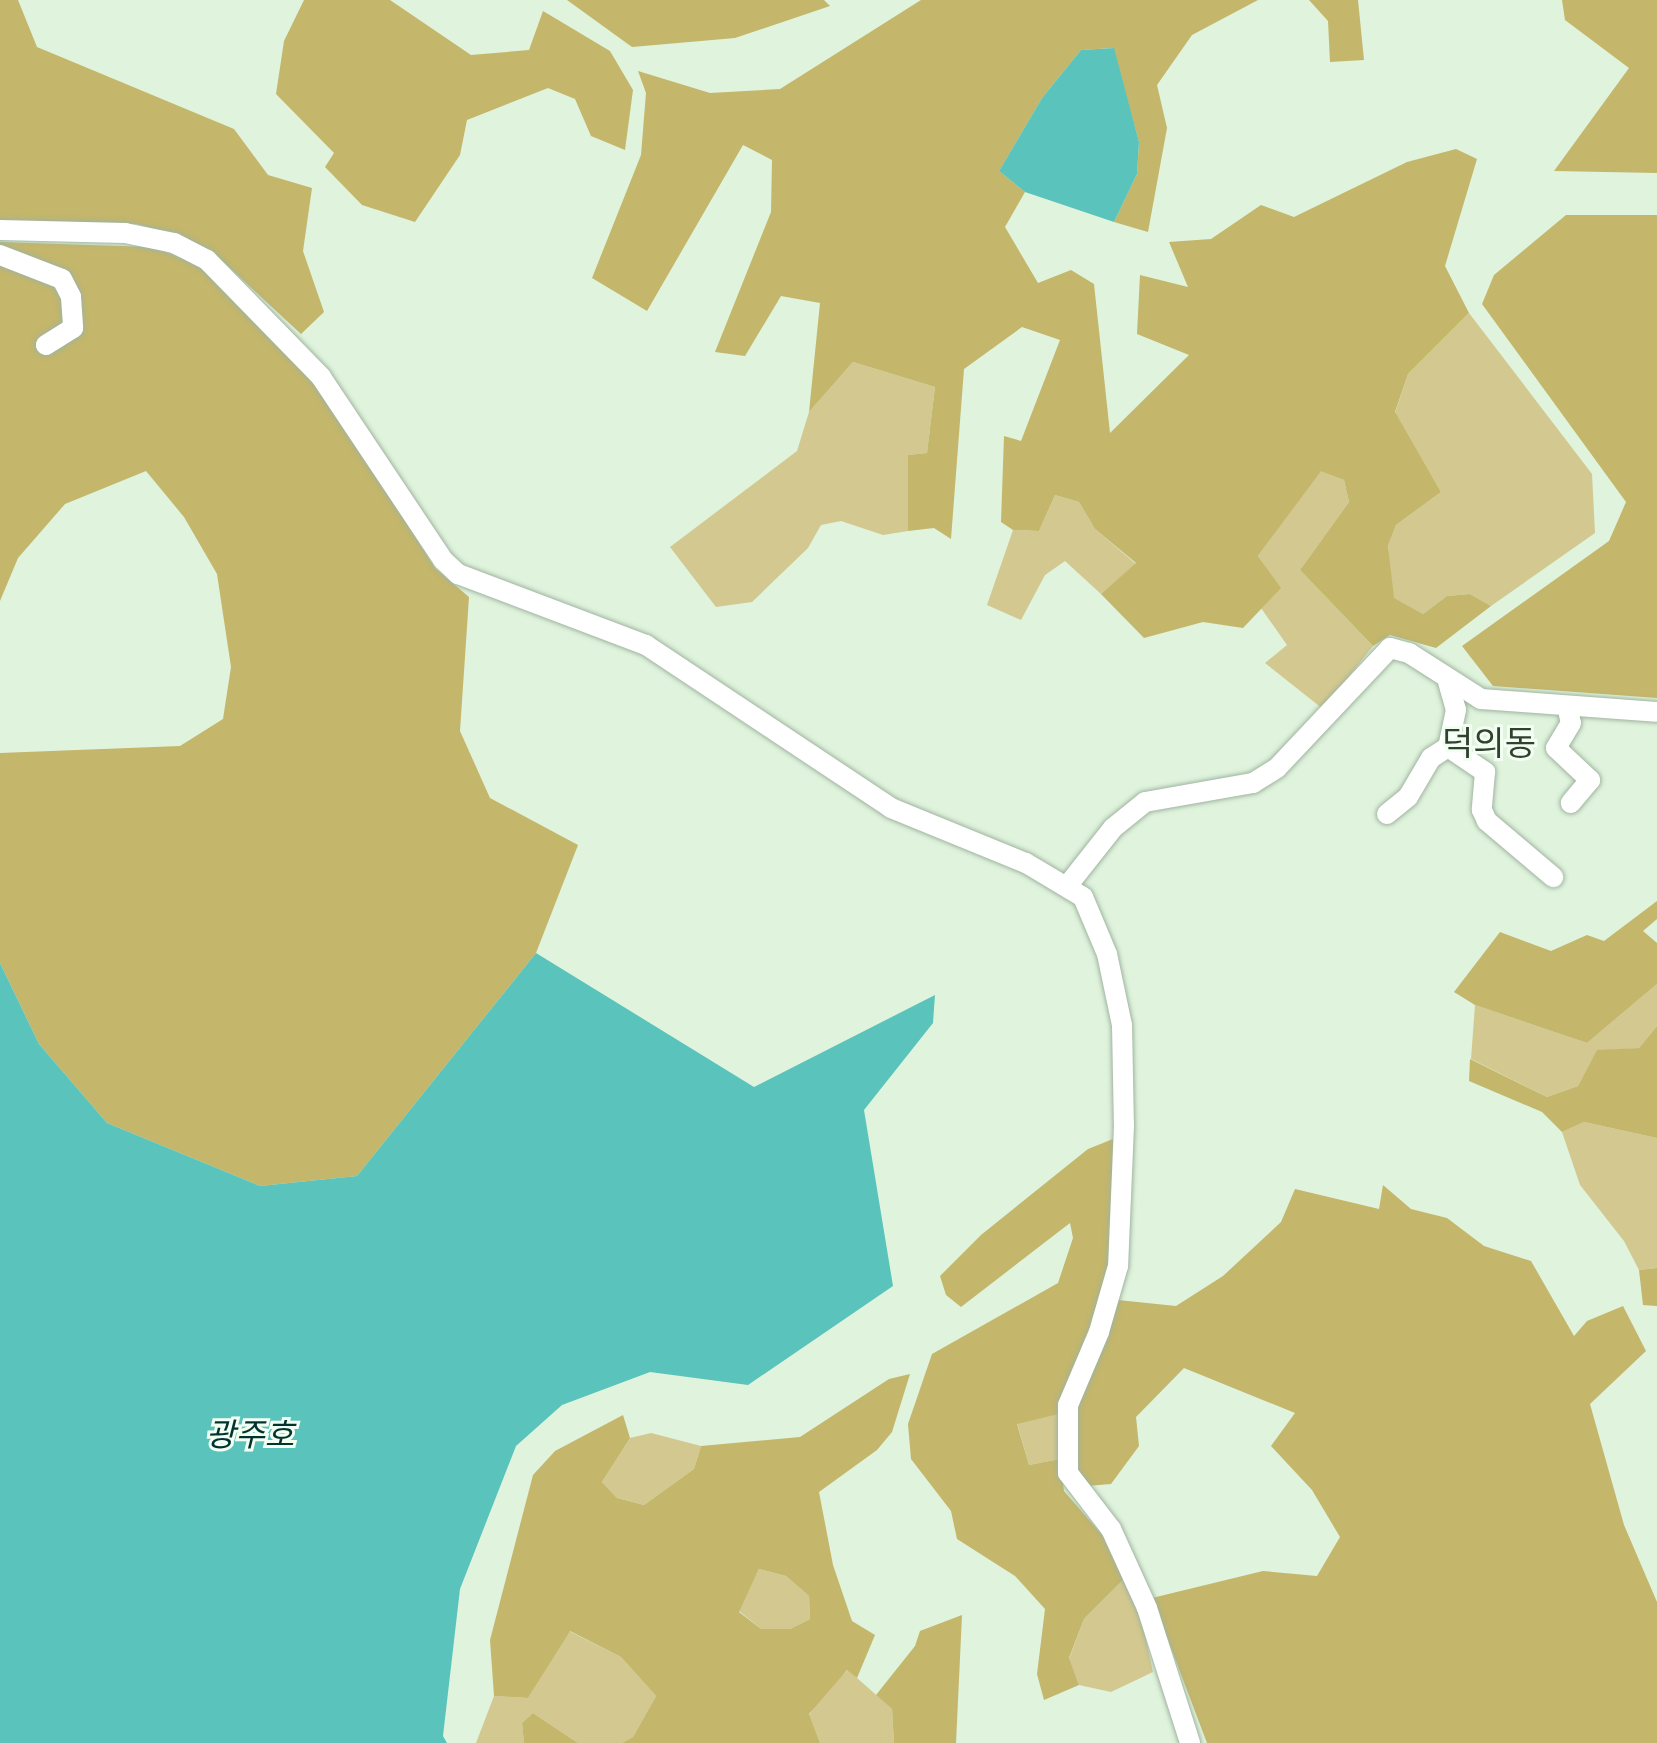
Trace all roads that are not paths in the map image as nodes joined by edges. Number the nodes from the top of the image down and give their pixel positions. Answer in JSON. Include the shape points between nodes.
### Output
{"nodes":[{"id":1,"x":0,"y":230,"type":"edge"},
{"id":2,"x":0,"y":255,"type":"edge"},
{"id":3,"x":46,"y":345,"type":"dead end"},
{"id":4,"x":1448,"y":682,"type":"junction"},
{"id":5,"x":1567,"y":706,"type":"junction"},
{"id":6,"x":1657,"y":712,"type":"edge"},
{"id":7,"x":1448,"y":747,"type":"junction"},
{"id":8,"x":1571,"y":803,"type":"dead end"},
{"id":9,"x":1387,"y":814,"type":"dead end"},
{"id":10,"x":1553,"y":877,"type":"dead end"},
{"id":11,"x":1068,"y":885,"type":"junction"},
{"id":12,"x":1190,"y":1743,"type":"edge"}],
"edges":[{"from":1,"to":11,"type":"street","via":[[125,233],[174,243],[207,260],[321,377],[443,560],[458,574],[646,645],[891,808]]},
{"from":2,"to":3,"type":"street","via":[[62,279],[71,297],[73,328]]},
{"from":4,"to":5,"type":"street","via":[[1481,699]]},
{"from":4,"to":7,"type":"street","via":[[1456,710]]},
{"from":4,"to":11,"type":"street","via":[[1409,653],[1390,648],[1277,768],[1253,783],[1145,802],[1113,828]]},
{"from":5,"to":6,"type":"street"},
{"from":5,"to":8,"type":"street","via":[[1571,723],[1556,748],[1590,780]]},
{"from":7,"to":9,"type":"street","via":[[1431,758],[1408,797]]},
{"from":7,"to":10,"type":"street","via":[[1485,772],[1482,810],[1487,821]]},
{"from":11,"to":12,"type":"street","via":[[1093,912],[1107,954],[1122,1025],[1124,1125],[1118,1266],[1099,1332],[1068,1405],[1068,1473],[1111,1529],[1147,1608]]}]}
